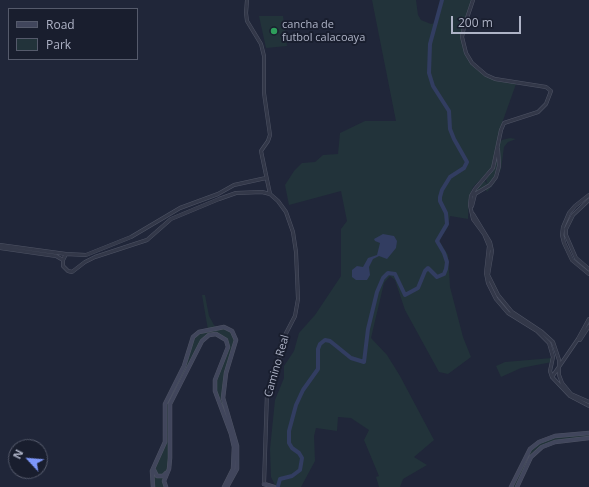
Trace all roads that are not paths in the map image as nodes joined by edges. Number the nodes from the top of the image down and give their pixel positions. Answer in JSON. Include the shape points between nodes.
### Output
{"nodes":[{"id":1,"x":247,"y":0,"type":"edge"},
{"id":2,"x":473,"y":0,"type":"edge"},
{"id":3,"x":498,"y":144,"type":"junction"},
{"id":4,"x":266,"y":178,"type":"junction"},
{"id":5,"x":485,"y":179,"type":"junction"},
{"id":6,"x":490,"y":186,"type":"junction"},
{"id":7,"x":218,"y":194,"type":"junction"},
{"id":8,"x":270,"y":194,"type":"junction"},
{"id":9,"x":589,"y":195,"type":"edge"},
{"id":10,"x":219,"y":199,"type":"junction"},
{"id":11,"x":589,"y":200,"type":"edge"},
{"id":12,"x":156,"y":222,"type":"junction"},
{"id":13,"x":161,"y":228,"type":"junction"},
{"id":14,"x":131,"y":237,"type":"junction"},
{"id":15,"x":134,"y":244,"type":"junction"},
{"id":16,"x":0,"y":245,"type":"edge"},
{"id":17,"x":0,"y":248,"type":"edge"},
{"id":18,"x":66,"y":254,"type":"junction"},
{"id":19,"x":86,"y":255,"type":"junction"},
{"id":20,"x":63,"y":260,"type":"junction"},
{"id":21,"x":88,"y":260,"type":"junction"},
{"id":22,"x":589,"y":269,"type":"edge"},
{"id":23,"x":589,"y":274,"type":"edge"},
{"id":24,"x":589,"y":319,"type":"edge"},
{"id":25,"x":589,"y":326,"type":"edge"},
{"id":26,"x":236,"y":340,"type":"junction"},
{"id":27,"x":228,"y":342,"type":"junction"},
{"id":28,"x":190,"y":349,"type":"junction"},
{"id":29,"x":197,"y":352,"type":"junction"},
{"id":30,"x":558,"y":356,"type":"junction"},
{"id":31,"x":553,"y":357,"type":"junction"},
{"id":32,"x":559,"y":365,"type":"junction"},
{"id":33,"x":218,"y":373,"type":"junction"},
{"id":34,"x":226,"y":375,"type":"junction"},
{"id":35,"x":559,"y":375,"type":"junction"},
{"id":36,"x":553,"y":378,"type":"junction"},
{"id":37,"x":214,"y":391,"type":"junction"},
{"id":38,"x":223,"y":394,"type":"junction"},
{"id":39,"x":589,"y":402,"type":"edge"},
{"id":40,"x":589,"y":406,"type":"edge"},
{"id":41,"x":589,"y":434,"type":"edge"},
{"id":42,"x":547,"y":438,"type":"junction"},
{"id":43,"x":589,"y":438,"type":"edge"},
{"id":44,"x":549,"y":444,"type":"junction"},
{"id":45,"x":161,"y":450,"type":"junction"},
{"id":46,"x":170,"y":454,"type":"junction"},
{"id":47,"x":154,"y":468,"type":"junction"},
{"id":48,"x":168,"y":470,"type":"junction"},
{"id":49,"x":264,"y":485,"type":"edge"},
{"id":50,"x":153,"y":487,"type":"edge"},
{"id":51,"x":166,"y":487,"type":"edge"},
{"id":52,"x":224,"y":487,"type":"edge"},
{"id":53,"x":227,"y":487,"type":"edge"},
{"id":54,"x":260,"y":487,"type":"edge"},
{"id":55,"x":273,"y":487,"type":"edge"},
{"id":56,"x":511,"y":487,"type":"edge"},
{"id":57,"x":516,"y":487,"type":"edge"}],
"edges":[{"from":1,"to":4,"type":"street","via":[[247,21],[261,44],[264,56],[264,93],[270,135],[261,148]]},
{"from":2,"to":3,"type":"street","via":[[462,37],[466,53],[472,63],[495,79],[546,87],[551,91],[546,104],[538,112],[504,123]]},
{"from":3,"to":5,"type":"street","via":[[493,168]]},
{"from":3,"to":6,"type":"street","via":[[499,170]]},
{"from":4,"to":7,"type":"street","via":[[234,185]]},
{"from":4,"to":8,"type":"street"},
{"from":5,"to":6,"type":"street","via":[[485,183]]},
{"from":5,"to":31,"type":"street","via":[[472,192],[470,205],[473,219],[489,246],[486,273],[488,283],[496,299],[508,313],[545,338],[551,346]]},
{"from":6,"to":30,"type":"street","via":[[476,194],[472,206],[476,221],[490,242],[492,251],[488,270],[491,282],[508,309],[552,341]]},
{"from":7,"to":10,"type":"street"},
{"from":7,"to":12,"type":"street","via":[[180,208]]},
{"from":8,"to":10,"type":"street","via":[[240,192]]},
{"from":8,"to":49,"type":"street","name":"Camino Real","via":[[282,206],[288,219],[296,252],[298,275],[297,308],[282,341],[278,367],[267,396]]},
{"from":9,"to":23,"type":"street","via":[[574,206],[562,227],[564,243],[572,260]]},
{"from":10,"to":13,"type":"street","via":[[181,214]]},
{"from":11,"to":22,"type":"street","via":[[573,215],[566,235],[576,258]]},
{"from":12,"to":13,"type":"street"},
{"from":12,"to":14,"type":"street"},
{"from":13,"to":15,"type":"street","via":[[147,240]]},
{"from":14,"to":15,"type":"street","via":[[130,240]]},
{"from":14,"to":19,"type":"street"},
{"from":15,"to":21,"type":"street"},
{"from":16,"to":18,"type":"street"},
{"from":17,"to":20,"type":"street","via":[[56,256]]},
{"from":18,"to":19,"type":"street"},
{"from":18,"to":20,"type":"street"},
{"from":19,"to":21,"type":"street"},
{"from":20,"to":21,"type":"street","via":[[63,266],[72,272]]},
{"from":24,"to":32,"type":"street"},
{"from":25,"to":35,"type":"street","via":[[561,367]]},
{"from":26,"to":27,"type":"main road","via":[[232,344]]},
{"from":26,"to":28,"type":"main road","via":[[230,329],[217,328],[197,333],[193,337]]},
{"from":26,"to":34,"type":"main road"},
{"from":27,"to":29,"type":"main road","via":[[216,334],[209,335],[202,341]]},
{"from":27,"to":33,"type":"main road","via":[[227,354]]},
{"from":28,"to":29,"type":"main road","via":[[192,353]]},
{"from":28,"to":45,"type":"main road","via":[[165,404],[165,439]]},
{"from":29,"to":46,"type":"main road","via":[[170,404]]},
{"from":30,"to":31,"type":"street"},
{"from":30,"to":32,"type":"street"},
{"from":31,"to":36,"type":"street","via":[[550,371]]},
{"from":32,"to":35,"type":"street"},
{"from":32,"to":36,"type":"street"},
{"from":33,"to":34,"type":"main road","via":[[222,371]]},
{"from":33,"to":37,"type":"main road"},
{"from":34,"to":38,"type":"main road"},
{"from":35,"to":36,"type":"street"},
{"from":35,"to":39,"type":"street","via":[[567,391]]},
{"from":36,"to":40,"type":"street","via":[[570,396]]},
{"from":37,"to":38,"type":"main road","via":[[218,395]]},
{"from":37,"to":52,"type":"main road","via":[[234,444],[233,469]]},
{"from":38,"to":53,"type":"main road","via":[[237,446],[236,469]]},
{"from":41,"to":42,"type":"main road"},
{"from":42,"to":44,"type":"street"},
{"from":42,"to":56,"type":"main road","via":[[530,449]]},
{"from":43,"to":44,"type":"main road"},
{"from":44,"to":57,"type":"main road","via":[[533,454]]},
{"from":45,"to":46,"type":"main road"},
{"from":45,"to":47,"type":"main road"},
{"from":46,"to":48,"type":"main road"},
{"from":47,"to":48,"type":"main road","via":[[155,475],[160,477]]},
{"from":47,"to":50,"type":"main road"},
{"from":48,"to":51,"type":"main road","via":[[164,481]]},
{"from":49,"to":54,"type":"main road"},
{"from":49,"to":55,"type":"main road"}]}
